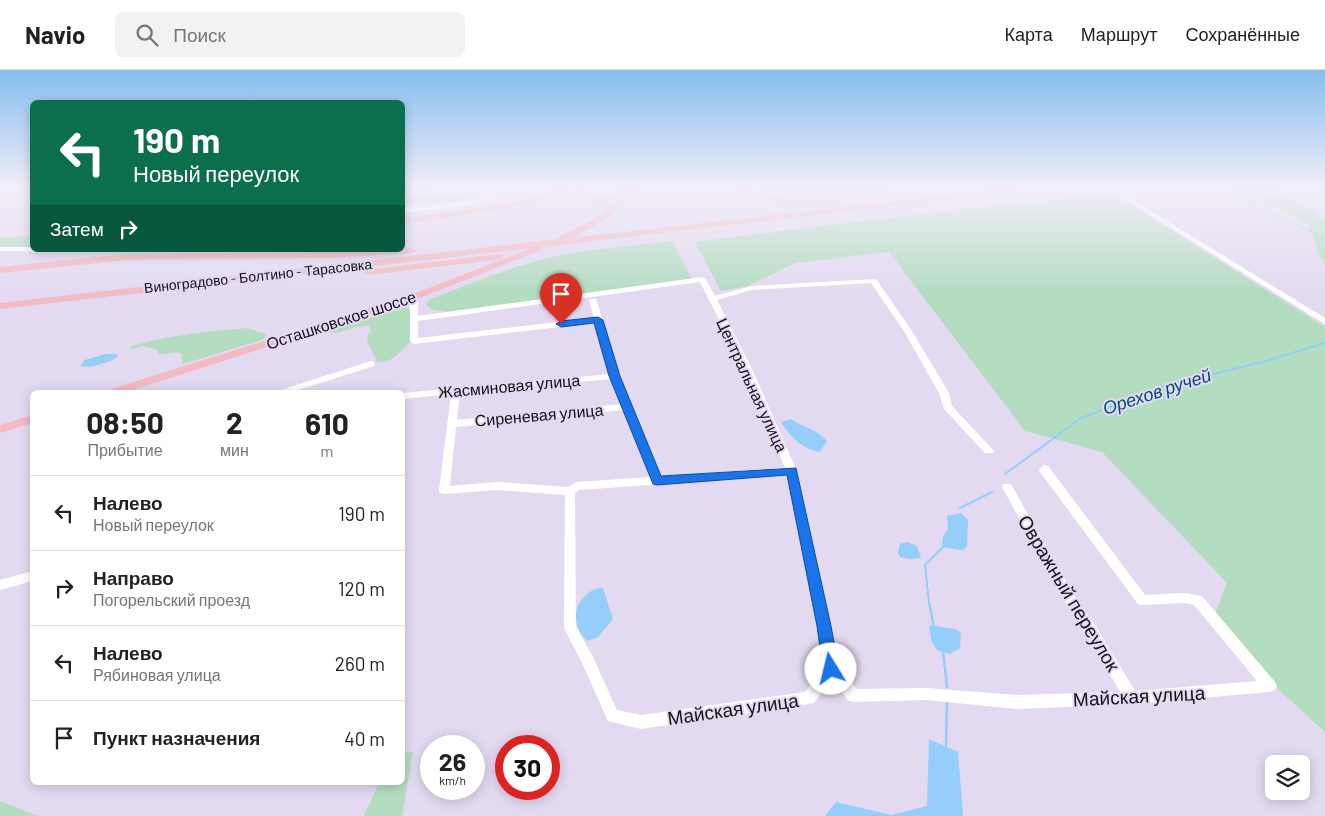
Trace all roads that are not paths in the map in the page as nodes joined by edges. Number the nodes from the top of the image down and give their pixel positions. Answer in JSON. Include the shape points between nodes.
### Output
{"nodes":[{"id":1,"x":590,"y":224,"type":"edge"},
{"id":2,"x":675,"y":224,"type":"edge"},
{"id":3,"x":719,"y":224,"type":"edge"},
{"id":4,"x":752,"y":224,"type":"edge"},
{"id":5,"x":1167,"y":224,"type":"edge"},
{"id":6,"x":560,"y":240,"type":"junction"},
{"id":7,"x":494,"y":247,"type":"junction"},
{"id":8,"x":0,"y":249,"type":"edge"},
{"id":9,"x":30,"y":249,"type":"edge"},
{"id":10,"x":102,"y":252,"type":"edge"},
{"id":11,"x":197,"y":252,"type":"edge"},
{"id":12,"x":128,"y":257,"type":"junction"},
{"id":13,"x":380,"y":262,"type":"junction"},
{"id":14,"x":0,"y":263,"type":"edge"},
{"id":15,"x":496,"y":266,"type":"junction"},
{"id":16,"x":0,"y":270,"type":"edge"},
{"id":17,"x":414,"y":297,"type":"junction"},
{"id":18,"x":712,"y":299,"type":"junction"},
{"id":19,"x":0,"y":300,"type":"edge"},
{"id":20,"x":593,"y":301,"type":"dead end"},
{"id":21,"x":0,"y":306,"type":"edge"},
{"id":22,"x":414,"y":319,"type":"junction"},
{"id":23,"x":598,"y":320,"type":"junction"},
{"id":24,"x":1325,"y":322,"type":"edge"},
{"id":25,"x":371,"y":364,"type":"dead end"},
{"id":26,"x":615,"y":376,"type":"junction"},
{"id":27,"x":121,"y":390,"type":"edge"},
{"id":28,"x":290,"y":390,"type":"edge"},
{"id":29,"x":456,"y":390,"type":"junction"},
{"id":30,"x":405,"y":396,"type":"edge"},
{"id":31,"x":627,"y":407,"type":"junction"},
{"id":32,"x":30,"y":420,"type":"edge"},
{"id":33,"x":451,"y":424,"type":"junction"},
{"id":34,"x":0,"y":429,"type":"edge"},
{"id":35,"x":989,"y":451,"type":"dead end"},
{"id":36,"x":1044,"y":469,"type":"dead end"},
{"id":37,"x":792,"y":471,"type":"junction"},
{"id":38,"x":657,"y":481,"type":"junction"},
{"id":39,"x":1007,"y":487,"type":"dead end"},
{"id":40,"x":570,"y":492,"type":"junction"},
{"id":41,"x":30,"y":577,"type":"edge"},
{"id":42,"x":0,"y":585,"type":"edge"},
{"id":43,"x":831,"y":669,"type":"junction"},
{"id":44,"x":1131,"y":698,"type":"junction"}],
"edges":[{"from":1,"to":6,"type":"main road"},
{"from":2,"to":7,"type":"main road","name":"Виноградово - Болтино - Тарасовка"},
{"from":3,"to":7,"type":"main road","name":"Виноградово - Болтино - Тарасовка"},
{"from":4,"to":15,"type":"main road","via":[[568,247]]},
{"from":5,"to":24,"type":"street"},
{"from":6,"to":15,"type":"main road","name":"Осташковское шоссе"},
{"from":6,"to":21,"type":"main road","via":[[496,257],[452,263]]},
{"from":7,"to":12,"type":"main road","name":"Виноградово - Болтино - Тарасовка","via":[[332,255]]},
{"from":7,"to":13,"type":"main road","name":"Виноградово - Болтино - Тарасовка"},
{"from":8,"to":9,"type":"street"},
{"from":10,"to":14,"type":"main road"},
{"from":11,"to":12,"type":"main road"},
{"from":12,"to":16,"type":"main road","name":"Виноградово - Болтино - Тарасовка"},
{"from":13,"to":19,"type":"main road"},
{"from":13,"to":21,"type":"main road","name":"Виноградово - Болтино - Тарасовка"},
{"from":15,"to":17,"type":"main road","name":"Осташковское шоссе"},
{"from":17,"to":22,"type":"street"},
{"from":17,"to":27,"type":"main road","name":"Осташковское шоссе"},
{"from":18,"to":22,"type":"street","name":"Центральная улица","via":[[702,280]]},
{"from":18,"to":35,"type":"street","via":[[750,288],[872,281],[908,331],[944,394],[947,407]]},
{"from":18,"to":37,"type":"street","name":"Центральная улица","via":[[748,370]]},
{"from":20,"to":23,"type":"street"},
{"from":22,"to":23,"type":"street","via":[[414,341]]},
{"from":23,"to":26,"type":"street"},
{"from":25,"to":28,"type":"street"},
{"from":26,"to":29,"type":"street","name":"Жасминовая улица"},
{"from":26,"to":31,"type":"street"},
{"from":29,"to":30,"type":"street","name":"Жасминовая улица"},
{"from":29,"to":33,"type":"street"},
{"from":31,"to":33,"type":"street","name":"Сиреневая улица"},
{"from":31,"to":38,"type":"street"},
{"from":32,"to":34,"type":"main road"},
{"from":33,"to":40,"type":"street","via":[[444,490],[498,486]]},
{"from":36,"to":44,"type":"street","name":"Майская улица","via":[[1142,600],[1198,600],[1270,686]]},
{"from":37,"to":38,"type":"street"},
{"from":37,"to":43,"type":"street","name":"Центральная улица"},
{"from":38,"to":40,"type":"street","via":[[577,486]]},
{"from":39,"to":44,"type":"street","name":"Овражный переулок","via":[[1075,608],[1088,624]]},
{"from":40,"to":43,"type":"street","name":"Майская улица","via":[[570,628],[613,716],[641,722],[809,698]]},
{"from":41,"to":42,"type":"street"},
{"from":43,"to":44,"type":"street","name":"Майская улица","via":[[854,696],[926,694],[1017,702]]}]}
